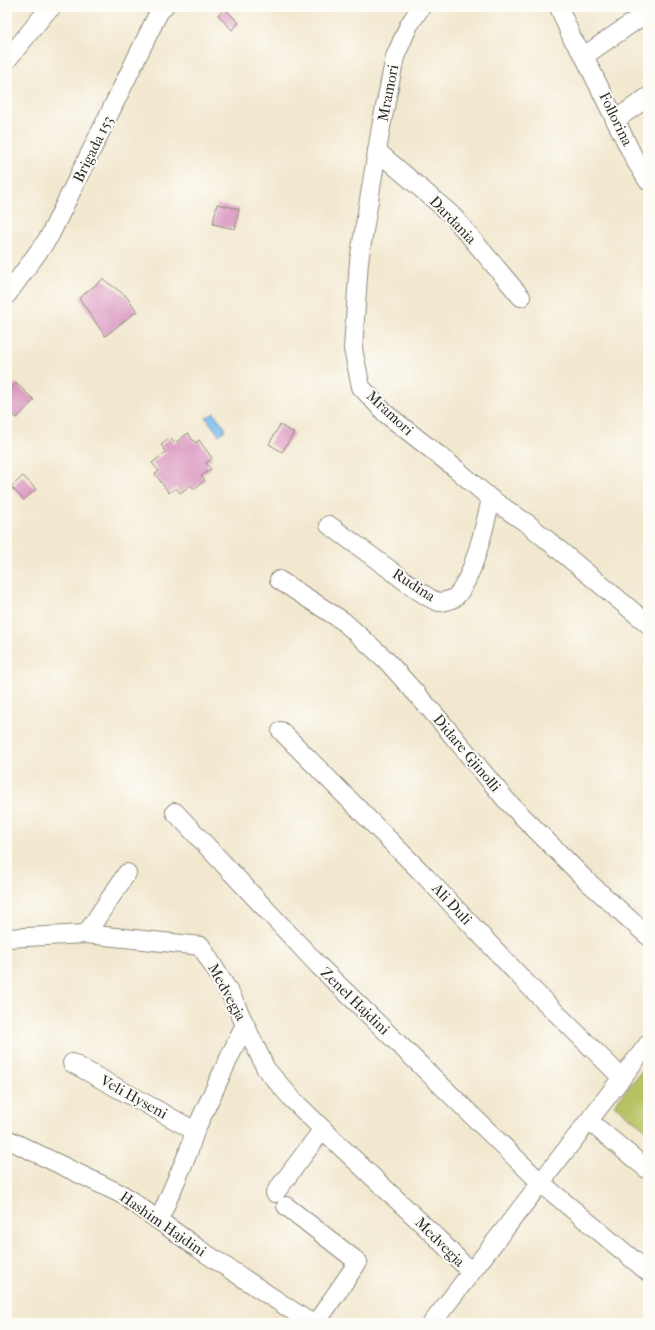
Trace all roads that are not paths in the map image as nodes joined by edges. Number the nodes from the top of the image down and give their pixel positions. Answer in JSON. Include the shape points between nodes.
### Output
{"nodes":[{"id":1,"x":52,"y":7,"type":"edge"},
{"id":2,"x":164,"y":7,"type":"edge"},
{"id":3,"x":421,"y":7,"type":"edge"},
{"id":4,"x":559,"y":7,"type":"edge"},
{"id":5,"x":648,"y":12,"type":"edge"},
{"id":6,"x":584,"y":56,"type":"junction"},
{"id":7,"x":7,"y":60,"type":"edge"},
{"id":8,"x":648,"y":97,"type":"edge"},
{"id":9,"x":616,"y":120,"type":"junction"},
{"id":10,"x":377,"y":151,"type":"junction"},
{"id":11,"x":648,"y":181,"type":"edge"},
{"id":12,"x":9,"y":287,"type":"edge"},
{"id":13,"x":521,"y":297,"type":"dead end"},
{"id":14,"x":492,"y":499,"type":"junction"},
{"id":15,"x":329,"y":525,"type":"dead end"},
{"id":16,"x":279,"y":580,"type":"dead end"},
{"id":17,"x":648,"y":624,"type":"edge"},
{"id":18,"x":281,"y":731,"type":"dead end"},
{"id":19,"x":175,"y":812,"type":"dead end"},
{"id":20,"x":127,"y":873,"type":"dead end"},
{"id":21,"x":86,"y":934,"type":"junction"},
{"id":22,"x":648,"y":936,"type":"edge"},
{"id":23,"x":7,"y":938,"type":"edge"},
{"id":24,"x":245,"y":1024,"type":"junction"},
{"id":25,"x":648,"y":1044,"type":"edge"},
{"id":26,"x":72,"y":1063,"type":"dead end"},
{"id":27,"x":622,"y":1078,"type":"junction"},
{"id":28,"x":589,"y":1121,"type":"junction"},
{"id":29,"x":323,"y":1129,"type":"junction"},
{"id":30,"x":195,"y":1131,"type":"junction"},
{"id":31,"x":7,"y":1140,"type":"edge"},
{"id":32,"x":648,"y":1170,"type":"edge"},
{"id":33,"x":541,"y":1183,"type":"junction"},
{"id":34,"x":158,"y":1220,"type":"junction"},
{"id":35,"x":471,"y":1272,"type":"junction"},
{"id":36,"x":648,"y":1272,"type":"edge"},
{"id":37,"x":311,"y":1323,"type":"edge"},
{"id":38,"x":316,"y":1323,"type":"edge"},
{"id":39,"x":432,"y":1323,"type":"edge"}],
"edges":[{"from":1,"to":7,"type":"street"},
{"from":2,"to":12,"type":"street","name":"Brigada 153","via":[[159,12],[49,237]]},
{"from":3,"to":10,"type":"street","name":"Mramori","via":[[409,25],[395,57]]},
{"from":4,"to":6,"type":"street","name":"Follorina","via":[[572,38]]},
{"from":5,"to":6,"type":"street"},
{"from":6,"to":9,"type":"street","name":"Follorina"},
{"from":8,"to":9,"type":"street"},
{"from":9,"to":11,"type":"street","name":"Follorina"},
{"from":10,"to":13,"type":"street","name":"Dardania","via":[[452,215]]},
{"from":10,"to":14,"type":"street","name":"Mramori","via":[[359,261],[353,349],[361,386],[386,414]]},
{"from":14,"to":15,"type":"street","name":"Rudina","via":[[467,577],[462,588],[453,598],[446,601],[438,602],[420,592]]},
{"from":14,"to":17,"type":"street","name":"Mramori","via":[[528,524]]},
{"from":16,"to":22,"type":"street","name":"Didare Gjinolli","via":[[343,621],[385,659],[506,800],[587,881]]},
{"from":18,"to":27,"type":"street","name":"Ali Duli"},
{"from":19,"to":33,"type":"street","name":"Zenel Hajdini","via":[[318,965]]},
{"from":20,"to":21,"type":"street"},
{"from":21,"to":23,"type":"street","name":"Medvegja"},
{"from":21,"to":24,"type":"street","name":"Medvegja","via":[[201,946]]},
{"from":24,"to":29,"type":"street","name":"Medvegja","via":[[266,1069]]},
{"from":24,"to":30,"type":"street"},
{"from":25,"to":27,"type":"street"},
{"from":26,"to":30,"type":"street","name":"Veli Hyseni"},
{"from":27,"to":28,"type":"street"},
{"from":28,"to":32,"type":"street"},
{"from":28,"to":33,"type":"street"},
{"from":29,"to":35,"type":"street","name":"Medvegja"},
{"from":29,"to":38,"type":"street","via":[[280,1199],[358,1262]]},
{"from":30,"to":34,"type":"street"},
{"from":31,"to":34,"type":"street","name":"Hashim Hajdini","via":[[123,1195]]},
{"from":33,"to":35,"type":"street"},
{"from":33,"to":36,"type":"street","name":"Zenel Hajdini"},
{"from":34,"to":37,"type":"street","name":"Hashim Hajdini"},
{"from":35,"to":39,"type":"street"}]}
